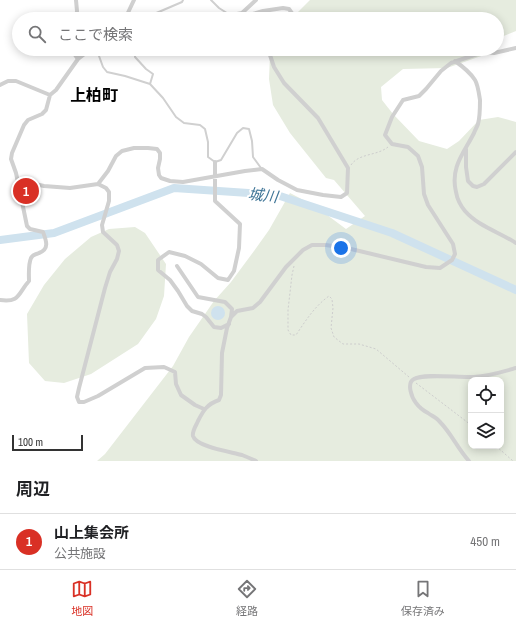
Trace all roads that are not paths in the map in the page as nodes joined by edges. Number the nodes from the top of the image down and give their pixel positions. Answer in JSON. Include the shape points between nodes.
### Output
{"nodes":[{"id":1,"x":76,"y":0,"type":"edge"},
{"id":2,"x":134,"y":0,"type":"edge"},
{"id":3,"x":183,"y":0,"type":"edge"},
{"id":4,"x":211,"y":0,"type":"edge"},
{"id":5,"x":256,"y":0,"type":"edge"},
{"id":6,"x":77,"y":12,"type":"edge"},
{"id":7,"x":128,"y":12,"type":"edge"},
{"id":8,"x":158,"y":12,"type":"edge"},
{"id":9,"x":225,"y":12,"type":"edge"},
{"id":10,"x":243,"y":12,"type":"edge"},
{"id":11,"x":260,"y":12,"type":"edge"},
{"id":12,"x":291,"y":12,"type":"edge"},
{"id":13,"x":516,"y":48,"type":"edge"},
{"id":14,"x":504,"y":51,"type":"edge"},
{"id":15,"x":81,"y":56,"type":"edge"},
{"id":16,"x":99,"y":56,"type":"edge"},
{"id":17,"x":135,"y":56,"type":"edge"},
{"id":18,"x":270,"y":56,"type":"edge"},
{"id":19,"x":471,"y":56,"type":"edge"},
{"id":20,"x":78,"y":58,"type":"joint"},
{"id":21,"x":455,"y":61,"type":"junction"},
{"id":22,"x":0,"y":84,"type":"edge"},
{"id":23,"x":150,"y":84,"type":"junction"},
{"id":24,"x":50,"y":95,"type":"junction"},
{"id":25,"x":466,"y":148,"type":"junction"},
{"id":26,"x":516,"y":152,"type":"edge"},
{"id":27,"x":215,"y":162,"type":"junction"},
{"id":28,"x":262,"y":169,"type":"junction"},
{"id":29,"x":214,"y":176,"type":"junction"},
{"id":30,"x":98,"y":184,"type":"junction"},
{"id":31,"x":18,"y":187,"type":"junction"},
{"id":32,"x":516,"y":243,"type":"edge"},
{"id":33,"x":177,"y":266,"type":"dead end"},
{"id":34,"x":0,"y":300,"type":"edge"},
{"id":35,"x":231,"y":317,"type":"junction"},
{"id":36,"x":229,"y":324,"type":"junction"},
{"id":37,"x":516,"y":368,"type":"edge"},
{"id":38,"x":204,"y":409,"type":"junction"},
{"id":39,"x":256,"y":461,"type":"edge"},
{"id":40,"x":469,"y":461,"type":"edge"}],
"edges":[{"from":1,"to":6,"type":"street"},
{"from":2,"to":7,"type":"street"},
{"from":3,"to":8,"type":"lane"},
{"from":4,"to":9,"type":"lane"},
{"from":5,"to":10,"type":"street"},
{"from":11,"to":12,"type":"street","via":[[283,8]]},
{"from":13,"to":14,"type":"street"},
{"from":15,"to":20,"type":"street"},
{"from":16,"to":23,"type":"lane","via":[[107,72]]},
{"from":17,"to":23,"type":"lane","via":[[153,74]]},
{"from":18,"to":28,"type":"street","via":[[284,83],[318,118],[348,168],[347,193],[341,197],[297,190]]},
{"from":19,"to":21,"type":"street"},
{"from":20,"to":24,"type":"street"},
{"from":21,"to":25,"type":"street","via":[[475,80],[479,94],[478,124]]},
{"from":21,"to":35,"type":"street","via":[[419,96],[403,100],[392,117],[385,135],[392,144],[408,147],[418,156],[422,168],[424,194],[428,205],[453,244],[455,254],[452,260],[440,268],[426,267],[351,249],[312,245],[286,266],[260,302],[252,308],[237,311]]},
{"from":22,"to":24,"type":"street","via":[[16,81]]},
{"from":23,"to":27,"type":"lane","via":[[176,117],[184,123],[200,125],[205,129],[208,157]]},
{"from":24,"to":31,"type":"street","via":[[46,110],[24,125],[12,153],[11,159]]},
{"from":25,"to":26,"type":"street","via":[[468,181],[477,187],[484,184]]},
{"from":25,"to":32,"type":"street","via":[[454,175],[458,199],[472,218]]},
{"from":27,"to":28,"type":"lane","via":[[221,160],[237,132],[243,128],[249,129],[253,157]]},
{"from":27,"to":29,"type":"street"},
{"from":28,"to":29,"type":"street"},
{"from":29,"to":30,"type":"street","via":[[183,182],[161,178],[158,168],[160,153],[157,149],[134,148],[122,151],[116,156]]},
{"from":29,"to":36,"type":"street","via":[[215,201],[240,224],[239,248],[234,271],[228,280],[218,278],[202,264],[169,252],[158,260],[158,270],[170,280],[192,311],[202,314],[214,327],[221,328]]},
{"from":30,"to":31,"type":"street","via":[[70,188],[35,184]]},
{"from":30,"to":38,"type":"street","via":[[109,192],[109,201],[102,222],[103,232],[117,245],[119,251],[105,288],[79,388],[79,402],[98,396],[145,368],[164,367],[176,372],[176,384],[181,395]]},
{"from":31,"to":34,"type":"street","via":[[27,226],[43,232],[47,242],[44,250],[32,257],[29,263],[29,281],[16,300]]},
{"from":33,"to":35,"type":"street","via":[[198,297],[225,302],[232,309]]},
{"from":35,"to":36,"type":"street"},
{"from":36,"to":38,"type":"street","via":[[222,353],[221,395],[219,400]]},
{"from":37,"to":40,"type":"street","via":[[475,377],[422,376],[412,380],[411,394],[416,403],[445,426]]},
{"from":38,"to":39,"type":"street","via":[[194,429],[193,436],[196,440]]}]}
